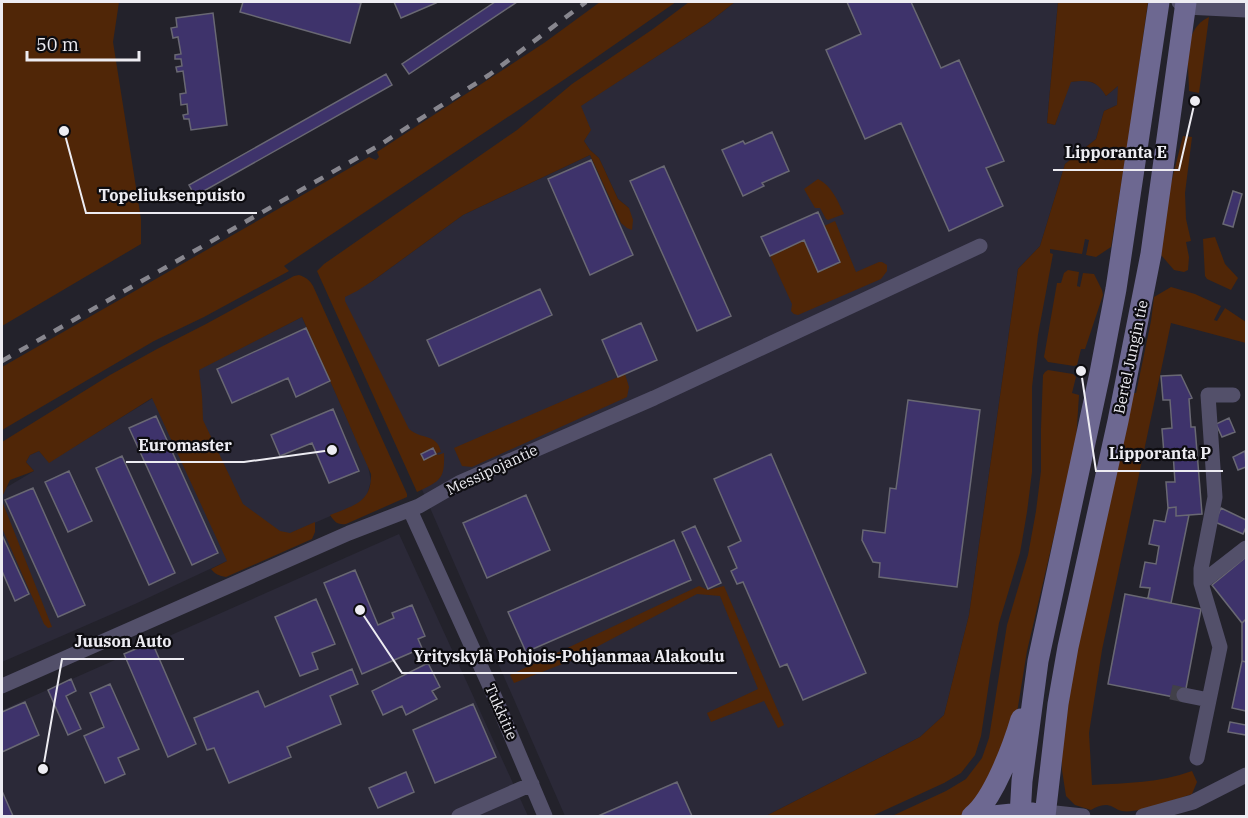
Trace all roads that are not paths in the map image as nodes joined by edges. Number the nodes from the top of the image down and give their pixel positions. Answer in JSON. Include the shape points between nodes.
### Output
{"nodes":[{"id":1,"x":1159,"y":2,"type":"edge"},
{"id":2,"x":1239,"y":2,"type":"edge"},
{"id":3,"x":1183,"y":3,"type":"edge"},
{"id":4,"x":1246,"y":8,"type":"edge"},
{"id":5,"x":980,"y":246,"type":"dead end"},
{"id":6,"x":1233,"y":395,"type":"dead end"},
{"id":7,"x":410,"y":510,"type":"junction"},
{"id":8,"x":1246,"y":548,"type":"edge"},
{"id":9,"x":1201,"y":583,"type":"junction"},
{"id":10,"x":1038,"y":661,"type":"junction"},
{"id":11,"x":2,"y":686,"type":"edge"},
{"id":12,"x":1184,"y":695,"type":"tunnel mouth"},
{"id":13,"x":1209,"y":700,"type":"junction"},
{"id":14,"x":1197,"y":758,"type":"dead end"},
{"id":15,"x":1246,"y":775,"type":"edge"},
{"id":16,"x":532,"y":784,"type":"junction"},
{"id":17,"x":1046,"y":814,"type":"edge"},
{"id":18,"x":1020,"y":815,"type":"edge"},
{"id":19,"x":459,"y":816,"type":"edge"},
{"id":20,"x":545,"y":816,"type":"edge"},
{"id":21,"x":972,"y":816,"type":"edge"},
{"id":22,"x":993,"y":816,"type":"edge"},
{"id":23,"x":1083,"y":816,"type":"edge"},
{"id":24,"x":1143,"y":816,"type":"edge"}],
"edges":[{"from":1,"to":10,"type":"main road","name":"Bertel Jungin tie","via":[[1116,289]]},
{"from":2,"to":4,"type":"street"},
{"from":3,"to":4,"type":"street"},
{"from":3,"to":17,"type":"main road","name":"Bertel Jungin tie","via":[[1151,254],[1068,647]]},
{"from":5,"to":7,"type":"street","name":"Messipojantie","via":[[665,393],[459,483]]},
{"from":6,"to":9,"type":"street","via":[[1208,395],[1215,497]]},
{"from":7,"to":11,"type":"street","name":"Messipojantie","via":[[349,533]]},
{"from":7,"to":16,"type":"street","name":"Tukkitie"},
{"from":8,"to":9,"type":"street"},
{"from":9,"to":13,"type":"street","via":[[1220,647]]},
{"from":10,"to":18,"type":"main road","name":"Bertel Jungin tie"},
{"from":10,"to":21,"type":"main road","via":[[1004,766],[986,801]]},
{"from":12,"to":13,"type":"street"},
{"from":13,"to":14,"type":"street"},
{"from":15,"to":24,"type":"street","via":[[1193,802]]},
{"from":16,"to":19,"type":"street"},
{"from":16,"to":20,"type":"street","name":"Tukkitie"},
{"from":17,"to":18,"type":"main road"},
{"from":17,"to":23,"type":"street"},
{"from":18,"to":22,"type":"main road"}]}
